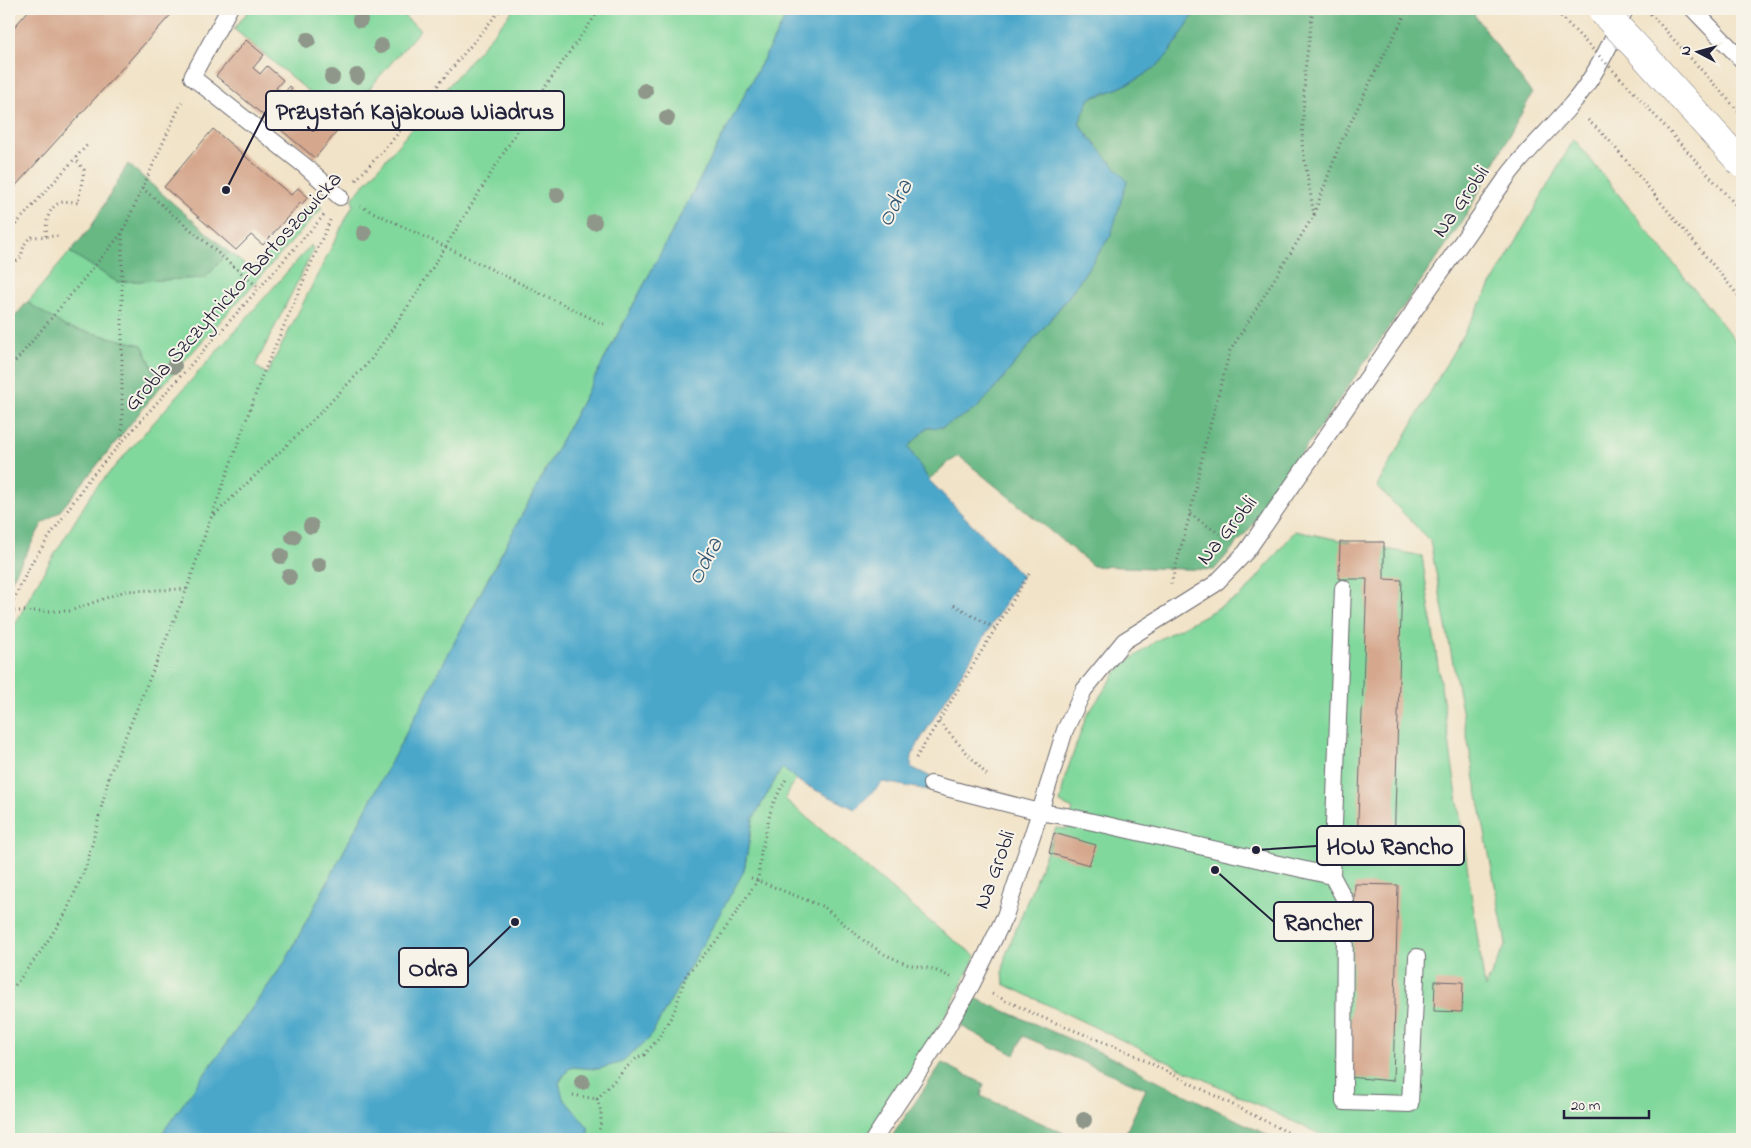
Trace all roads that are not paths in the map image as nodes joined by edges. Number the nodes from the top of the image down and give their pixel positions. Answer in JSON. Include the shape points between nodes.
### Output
{"nodes":[{"id":1,"x":229,"y":9,"type":"edge"},
{"id":2,"x":1693,"y":9,"type":"edge"},
{"id":3,"x":1614,"y":11,"type":"edge"},
{"id":4,"x":1742,"y":60,"type":"edge"},
{"id":5,"x":1742,"y":164,"type":"edge"},
{"id":6,"x":340,"y":197,"type":"road end"},
{"id":7,"x":1343,"y":588,"type":"dead end"},
{"id":8,"x":931,"y":784,"type":"dead end"},
{"id":9,"x":1040,"y":812,"type":"junction"},
{"id":10,"x":1332,"y":876,"type":"junction"},
{"id":11,"x":1417,"y":957,"type":"dead end"},
{"id":12,"x":874,"y":1139,"type":"edge"}],
"edges":[{"from":1,"to":6,"type":"lane","via":[[192,77]]},
{"from":2,"to":4,"type":"lane"},
{"from":3,"to":5,"type":"main road","bridge":true},
{"from":3,"to":9,"type":"lane","name":"Na Grobli","via":[[1616,33],[1584,88],[1507,177],[1246,552],[1215,584],[1124,641],[1084,690],[1065,730]]},
{"from":7,"to":10,"type":"lane"},
{"from":8,"to":9,"type":"lane"},
{"from":9,"to":10,"type":"lane"},
{"from":9,"to":12,"type":"lane","name":"Na Grobli","via":[[1005,916],[972,984],[944,1033]]},
{"from":10,"to":11,"type":"lane","via":[[1345,900],[1344,1102],[1410,1104]]}]}
